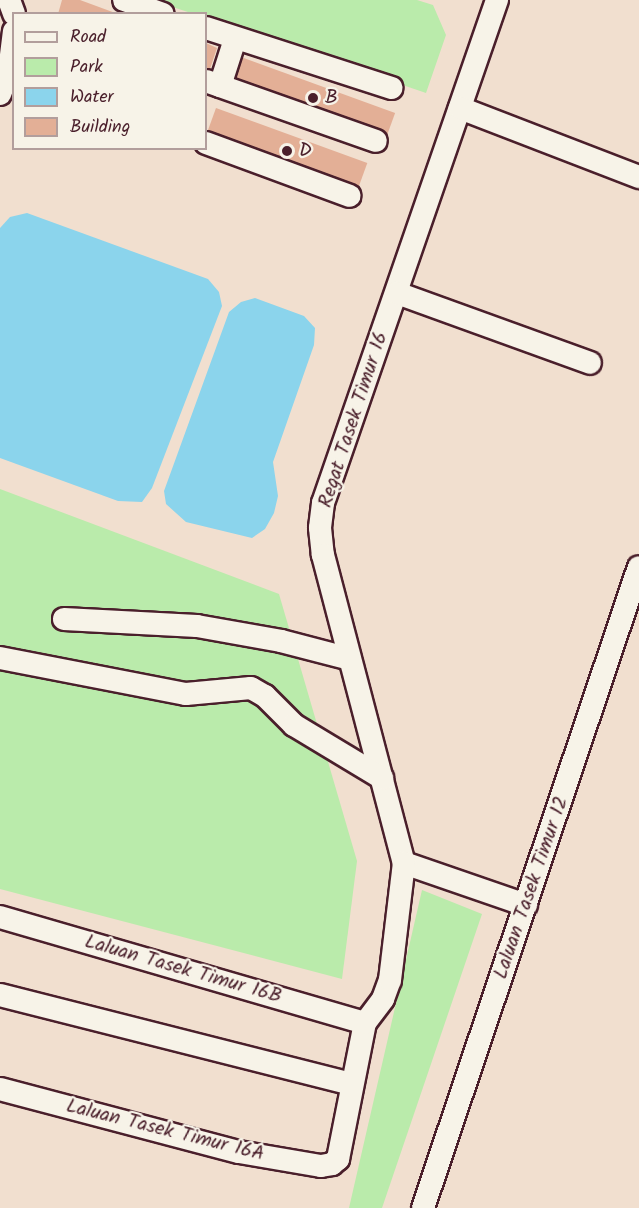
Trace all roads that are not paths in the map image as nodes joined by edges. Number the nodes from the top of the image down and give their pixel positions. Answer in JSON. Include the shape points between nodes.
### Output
{"nodes":[{"id":1,"x":124,"y":0,"type":"edge"},
{"id":2,"x":497,"y":0,"type":"edge"},
{"id":3,"x":157,"y":12,"type":"edge"},
{"id":4,"x":207,"y":28,"type":"edge"},
{"id":5,"x":235,"y":39,"type":"junction"},
{"id":6,"x":11,"y":72,"type":"edge"},
{"id":7,"x":213,"y":84,"type":"edge"},
{"id":8,"x":392,"y":88,"type":"dead end"},
{"id":9,"x":0,"y":94,"type":"edge"},
{"id":10,"x":460,"y":108,"type":"junction"},
{"id":11,"x":376,"y":141,"type":"dead end"},
{"id":12,"x":207,"y":143,"type":"edge"},
{"id":13,"x":639,"y":177,"type":"edge"},
{"id":14,"x":350,"y":196,"type":"dead end"},
{"id":15,"x":397,"y":293,"type":"junction"},
{"id":16,"x":590,"y":363,"type":"dead end"},
{"id":17,"x":639,"y":567,"type":"edge"},
{"id":18,"x":64,"y":619,"type":"dead end"},
{"id":19,"x":0,"y":658,"type":"edge"},
{"id":20,"x":350,"y":659,"type":"junction"},
{"id":21,"x":382,"y":778,"type":"junction"},
{"id":22,"x":404,"y":863,"type":"junction"},
{"id":23,"x":526,"y":905,"type":"junction"},
{"id":24,"x":0,"y":917,"type":"edge"},
{"id":25,"x":0,"y":995,"type":"edge"},
{"id":26,"x":365,"y":1023,"type":"junction"},
{"id":27,"x":352,"y":1084,"type":"junction"},
{"id":28,"x":0,"y":1089,"type":"edge"},
{"id":29,"x":423,"y":1208,"type":"edge"}],
"edges":[{"from":1,"to":3,"type":"street"},
{"from":2,"to":10,"type":"street","name":"Regat Tasek Timur 16"},
{"from":4,"to":5,"type":"street"},
{"from":5,"to":7,"type":"street"},
{"from":5,"to":8,"type":"street"},
{"from":6,"to":9,"type":"street"},
{"from":7,"to":11,"type":"street"},
{"from":10,"to":13,"type":"street"},
{"from":10,"to":15,"type":"street","name":"Regat Tasek Timur 16"},
{"from":12,"to":14,"type":"street"},
{"from":15,"to":16,"type":"street"},
{"from":15,"to":20,"type":"street","name":"Regat Tasek Timur 16","via":[[322,511],[323,555]]},
{"from":17,"to":23,"type":"street","name":"Laluan Tasek Timur 12"},
{"from":18,"to":20,"type":"street","via":[[197,626],[281,641]]},
{"from":19,"to":21,"type":"street","via":[[186,694],[251,688],[265,696],[294,725]]},
{"from":20,"to":21,"type":"street","name":"Regat Tasek Timur 16"},
{"from":21,"to":22,"type":"street","name":"Regat Tasek Timur 16"},
{"from":22,"to":23,"type":"street"},
{"from":22,"to":26,"type":"street","via":[[390,980],[383,999]]},
{"from":23,"to":29,"type":"street","name":"Laluan Tasek Timur 12"},
{"from":24,"to":26,"type":"street","name":"Laluan Tasek Timur 16B"},
{"from":25,"to":27,"type":"street"},
{"from":26,"to":27,"type":"street"},
{"from":27,"to":28,"type":"street","name":"Laluan Tasek Timur 16A","via":[[338,1159],[321,1166],[239,1152]]}]}
